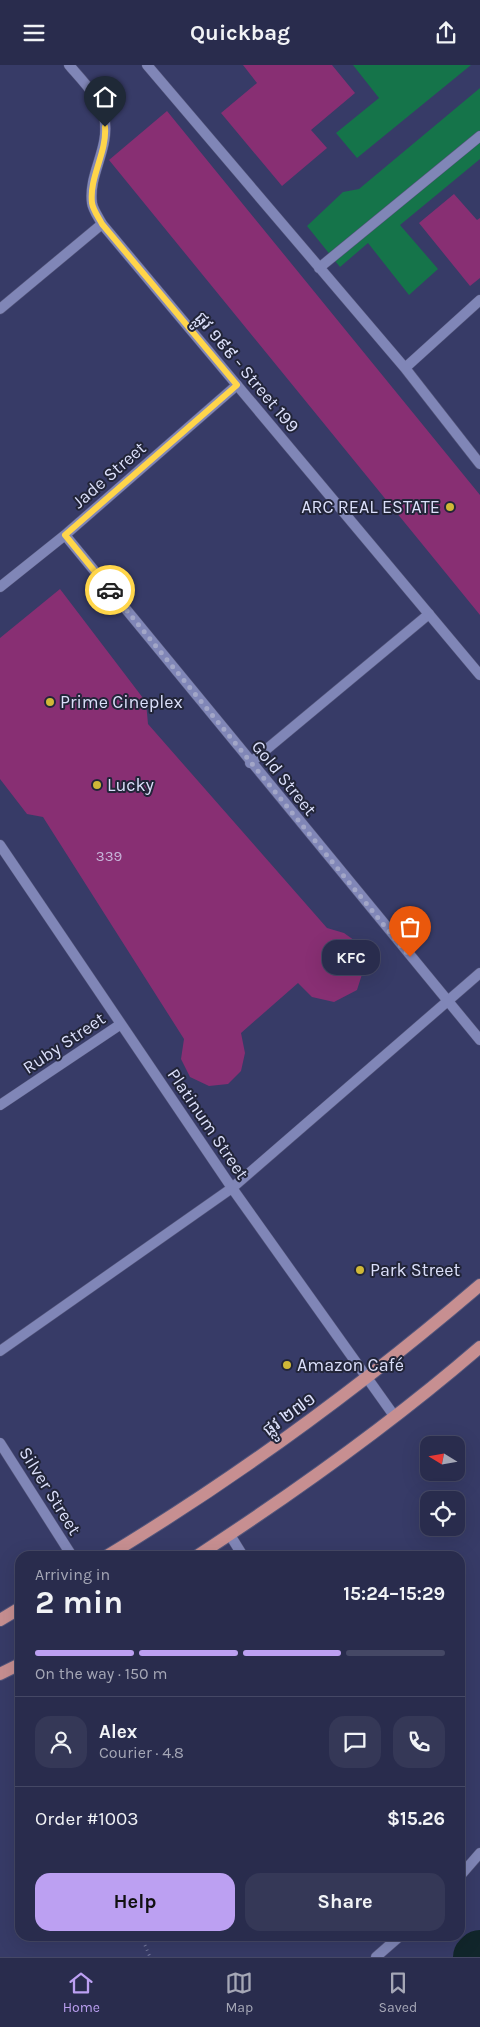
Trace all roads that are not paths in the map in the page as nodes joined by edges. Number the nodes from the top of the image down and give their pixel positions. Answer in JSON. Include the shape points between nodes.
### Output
{"nodes":[{"id":1,"x":69,"y":65,"type":"edge"},
{"id":2,"x":148,"y":65,"type":"edge"},
{"id":3,"x":480,"y":136,"type":"edge"},
{"id":4,"x":102,"y":224,"type":"junction"},
{"id":5,"x":320,"y":268,"type":"junction"},
{"id":6,"x":480,"y":300,"type":"edge"},
{"id":7,"x":0,"y":309,"type":"edge"},
{"id":8,"x":405,"y":368,"type":"junction"},
{"id":9,"x":237,"y":385,"type":"junction"},
{"id":10,"x":480,"y":464,"type":"edge"},
{"id":11,"x":65,"y":535,"type":"junction"},
{"id":12,"x":0,"y":587,"type":"edge"},
{"id":13,"x":429,"y":614,"type":"junction"},
{"id":14,"x":480,"y":675,"type":"edge"},
{"id":15,"x":250,"y":763,"type":"junction"},
{"id":16,"x":1,"y":847,"type":"edge"},
{"id":17,"x":480,"y":973,"type":"edge"},
{"id":18,"x":448,"y":1002,"type":"junction"},
{"id":19,"x":121,"y":1024,"type":"junction"},
{"id":20,"x":480,"y":1040,"type":"edge"},
{"id":21,"x":0,"y":1105,"type":"edge"},
{"id":22,"x":232,"y":1188,"type":"junction"},
{"id":23,"x":480,"y":1285,"type":"edge"},
{"id":24,"x":480,"y":1347,"type":"edge"},
{"id":25,"x":0,"y":1351,"type":"edge"},
{"id":26,"x":367,"y":1378,"type":"junction"},
{"id":27,"x":395,"y":1417,"type":"junction"},
{"id":28,"x":0,"y":1443,"type":"edge"},
{"id":29,"x":230,"y":1535,"type":"junction"},
{"id":30,"x":69,"y":1551,"type":"edge"},
{"id":31,"x":115,"y":1551,"type":"edge"},
{"id":32,"x":205,"y":1551,"type":"edge"},
{"id":33,"x":240,"y":1551,"type":"edge"},
{"id":34,"x":15,"y":1611,"type":"edge"},
{"id":35,"x":0,"y":1620,"type":"edge"},
{"id":36,"x":15,"y":1666,"type":"edge"},
{"id":37,"x":0,"y":1674,"type":"edge"},
{"id":38,"x":480,"y":1853,"type":"edge"},
{"id":39,"x":465,"y":1870,"type":"edge"},
{"id":40,"x":394,"y":1941,"type":"edge"},
{"id":41,"x":376,"y":1957,"type":"edge"}],
"edges":[{"from":1,"to":4,"type":"street","name":"ផ្លូវ ១៩៩ - Street 199","via":[[93,94],[104,114],[106,139],[92,185],[92,205]]},
{"from":2,"to":5,"type":"street"},
{"from":3,"to":5,"type":"street"},
{"from":4,"to":7,"type":"street"},
{"from":4,"to":9,"type":"street","name":"ផ្លូវ ១៩៩ - Street 199"},
{"from":5,"to":8,"type":"street"},
{"from":6,"to":8,"type":"street"},
{"from":8,"to":10,"type":"street"},
{"from":9,"to":11,"type":"street","name":"Jade Street"},
{"from":9,"to":13,"type":"street","name":"ផ្លូវ ១៩៩ - Street 199"},
{"from":11,"to":12,"type":"street","name":"Jade Street"},
{"from":11,"to":15,"type":"street","name":"Gold Street"},
{"from":13,"to":14,"type":"street","name":"ផ្លូវ ១៩៩ - Street 199"},
{"from":13,"to":15,"type":"street"},
{"from":15,"to":18,"type":"street","name":"Gold Street"},
{"from":16,"to":19,"type":"street","name":"Platinum Street"},
{"from":17,"to":18,"type":"street"},
{"from":18,"to":20,"type":"street","name":"Gold Street"},
{"from":18,"to":22,"type":"street"},
{"from":19,"to":21,"type":"street","name":"Ruby Street"},
{"from":19,"to":22,"type":"street","name":"Platinum Street"},
{"from":22,"to":25,"type":"street"},
{"from":22,"to":26,"type":"street","name":"Platinum Street"},
{"from":23,"to":26,"type":"main road","name":"ផ្លូវ ២៧១"},
{"from":24,"to":27,"type":"main road"},
{"from":26,"to":27,"type":"street","name":"Platinum Street"},
{"from":26,"to":31,"type":"main road","name":"ផ្លូវ ២៧១","via":[[213,1489]]},
{"from":27,"to":29,"type":"main road"},
{"from":28,"to":30,"type":"street","name":"Silver Street"},
{"from":29,"to":32,"type":"main road"},
{"from":29,"to":33,"type":"street"},
{"from":34,"to":35,"type":"main road"},
{"from":36,"to":37,"type":"main road"},
{"from":38,"to":39,"type":"street"},
{"from":40,"to":41,"type":"street"}]}
